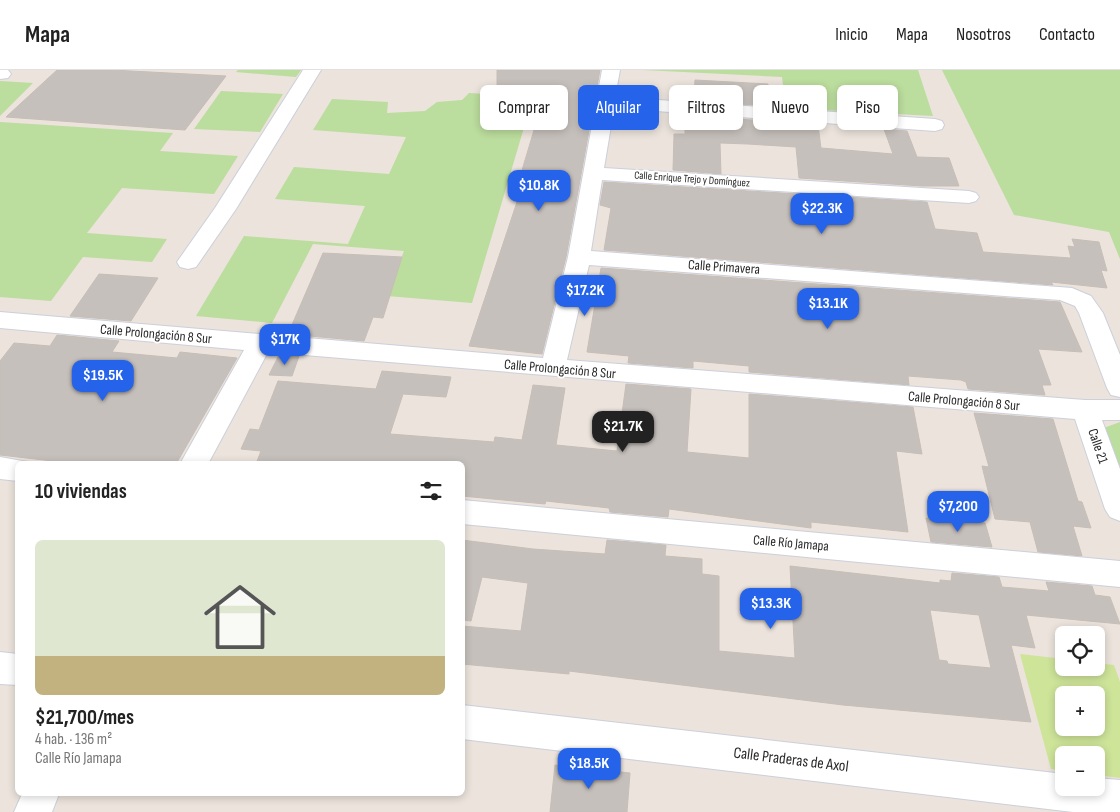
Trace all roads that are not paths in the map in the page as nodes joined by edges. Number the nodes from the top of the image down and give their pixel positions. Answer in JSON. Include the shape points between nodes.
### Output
{"nodes":[{"id":1,"x":312,"y":70,"type":"edge"},
{"id":2,"x":611,"y":70,"type":"edge"},
{"id":3,"x":609,"y":85,"type":"edge"},
{"id":4,"x":659,"y":106,"type":"edge"},
{"id":5,"x":935,"y":125,"type":"dead end"},
{"id":6,"x":602,"y":130,"type":"edge"},
{"id":7,"x":594,"y":173,"type":"junction"},
{"id":8,"x":969,"y":197,"type":"dead end"},
{"id":9,"x":579,"y":257,"type":"junction"},
{"id":10,"x":188,"y":262,"type":"dead end"},
{"id":11,"x":0,"y":320,"type":"edge"},
{"id":12,"x":260,"y":344,"type":"junction"},
{"id":13,"x":553,"y":368,"type":"junction"},
{"id":14,"x":1120,"y":388,"type":"edge"},
{"id":15,"x":1085,"y":410,"type":"junction"},
{"id":16,"x":1120,"y":410,"type":"edge"},
{"id":17,"x":196,"y":461,"type":"edge"},
{"id":18,"x":0,"y":468,"type":"edge"},
{"id":19,"x":15,"y":470,"type":"edge"},
{"id":20,"x":1120,"y":509,"type":"edge"},
{"id":21,"x":465,"y":512,"type":"edge"},
{"id":22,"x":1120,"y":574,"type":"edge"},
{"id":23,"x":0,"y":668,"type":"edge"},
{"id":24,"x":15,"y":670,"type":"edge"},
{"id":25,"x":465,"y":722,"type":"edge"},
{"id":26,"x":39,"y":796,"type":"edge"},
{"id":27,"x":1120,"y":799,"type":"edge"},
{"id":28,"x":33,"y":812,"type":"edge"}],
"edges":[{"from":1,"to":10,"type":"street"},
{"from":2,"to":3,"type":"street"},
{"from":4,"to":5,"type":"street"},
{"from":6,"to":7,"type":"street"},
{"from":7,"to":8,"type":"street","name":"Calle Enrique Trejo y Domínguez"},
{"from":7,"to":9,"type":"street"},
{"from":9,"to":13,"type":"street"},
{"from":9,"to":14,"type":"street","name":"Calle Primavera","via":[[1074,295],[1091,312]]},
{"from":11,"to":12,"type":"street","name":"Calle Prolongación 8 Sur"},
{"from":12,"to":13,"type":"street","name":"Calle Prolongación 8 Sur"},
{"from":12,"to":17,"type":"street"},
{"from":13,"to":15,"type":"street","name":"Calle Prolongación 8 Sur"},
{"from":15,"to":16,"type":"street","name":"Calle Prolongación 8 Sur"},
{"from":15,"to":20,"type":"street","name":"Calle 21"},
{"from":18,"to":19,"type":"street"},
{"from":21,"to":22,"type":"street","name":"Calle Río Jamapa"},
{"from":23,"to":24,"type":"street"},
{"from":25,"to":27,"type":"street","name":"Calle Praderas de Axol"},
{"from":26,"to":28,"type":"street"}]}
